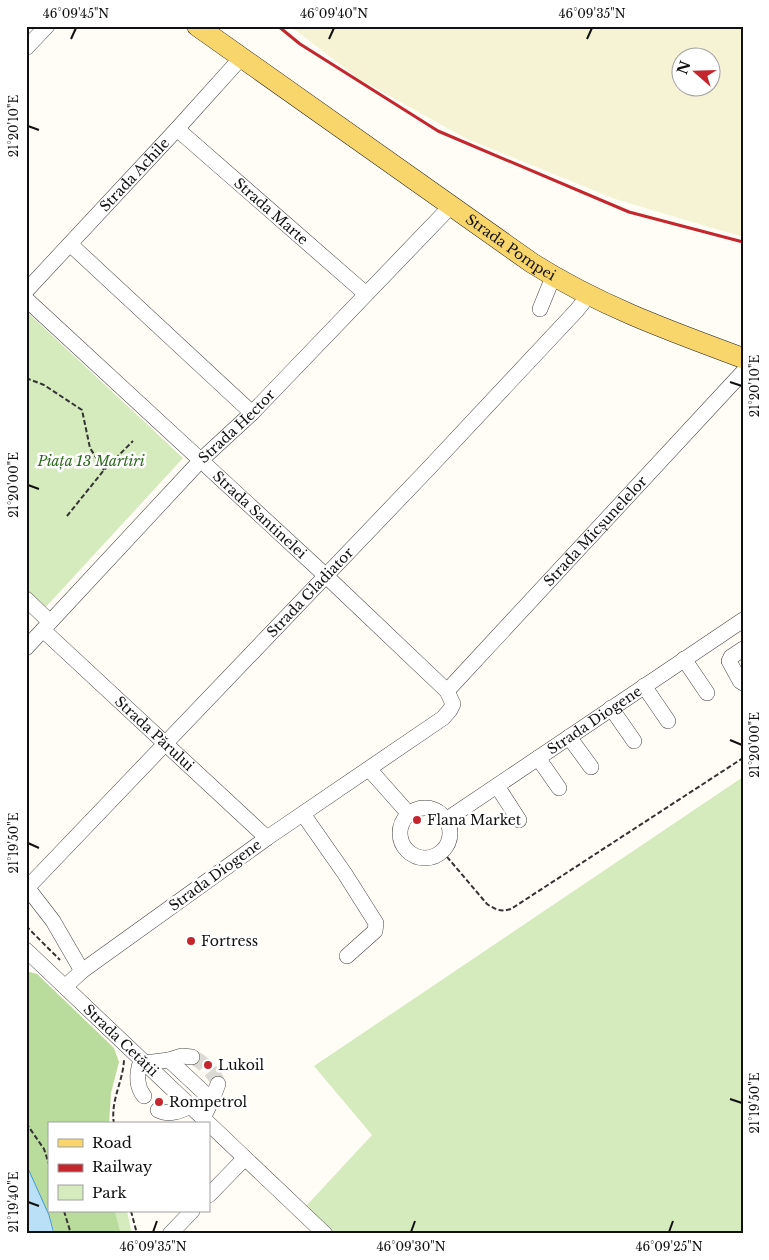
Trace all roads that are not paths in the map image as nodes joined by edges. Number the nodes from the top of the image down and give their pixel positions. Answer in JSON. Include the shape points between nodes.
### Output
{"nodes":[{"id":1,"x":47,"y":26,"type":"edge"},
{"id":2,"x":198,"y":26,"type":"edge"},
{"id":3,"x":26,"y":48,"type":"edge"},
{"id":4,"x":241,"y":58,"type":"junction"},
{"id":5,"x":177,"y":129,"type":"junction"},
{"id":6,"x":451,"y":206,"type":"junction"},
{"id":7,"x":70,"y":244,"type":"junction"},
{"id":8,"x":553,"y":277,"type":"junction"},
{"id":9,"x":26,"y":291,"type":"edge"},
{"id":10,"x":366,"y":294,"type":"junction"},
{"id":11,"x":588,"y":296,"type":"junction"},
{"id":12,"x":26,"y":299,"type":"edge"},
{"id":13,"x":540,"y":309,"type":"dead end"},
{"id":14,"x":743,"y":358,"type":"edge"},
{"id":15,"x":743,"y":372,"type":"edge"},
{"id":16,"x":252,"y":412,"type":"junction"},
{"id":17,"x":201,"y":460,"type":"junction"},
{"id":18,"x":325,"y":575,"type":"junction"},
{"id":19,"x":26,"y":599,"type":"edge"},
{"id":20,"x":743,"y":620,"type":"edge"},
{"id":21,"x":46,"y":626,"type":"junction"},
{"id":22,"x":26,"y":648,"type":"edge"},
{"id":23,"x":743,"y":649,"type":"edge"},
{"id":24,"x":684,"y":659,"type":"junction"},
{"id":25,"x":743,"y":683,"type":"edge"},
{"id":26,"x":644,"y":686,"type":"junction"},
{"id":27,"x":447,"y":691,"type":"junction"},
{"id":28,"x":707,"y":693,"type":"dead end"},
{"id":29,"x":611,"y":708,"type":"junction"},
{"id":30,"x":668,"y":721,"type":"dead end"},
{"id":31,"x":569,"y":737,"type":"junction"},
{"id":32,"x":634,"y":741,"type":"dead end"},
{"id":33,"x":165,"y":744,"type":"junction"},
{"id":34,"x":538,"y":758,"type":"junction"},
{"id":35,"x":591,"y":767,"type":"dead end"},
{"id":36,"x":369,"y":769,"type":"junction"},
{"id":37,"x":497,"y":786,"type":"junction"},
{"id":38,"x":559,"y":788,"type":"dead end"},
{"id":39,"x":303,"y":814,"type":"junction"},
{"id":40,"x":410,"y":814,"type":"junction"},
{"id":41,"x":446,"y":820,"type":"junction"},
{"id":42,"x":519,"y":820,"type":"dead end"},
{"id":43,"x":267,"y":838,"type":"junction"},
{"id":44,"x":27,"y":886,"type":"edge"},
{"id":45,"x":26,"y":950,"type":"edge"},
{"id":46,"x":347,"y":956,"type":"dead end"},
{"id":47,"x":82,"y":971,"type":"junction"},
{"id":48,"x":65,"y":987,"type":"junction"},
{"id":49,"x":192,"y":1057,"type":"dead end"},
{"id":50,"x":169,"y":1060,"type":"junction"},
{"id":51,"x":143,"y":1061,"type":"junction"},
{"id":52,"x":218,"y":1084,"type":"dead end"},
{"id":53,"x":144,"y":1096,"type":"dead end"},
{"id":54,"x":212,"y":1100,"type":"junction"},
{"id":55,"x":191,"y":1106,"type":"junction"},
{"id":56,"x":158,"y":1110,"type":"dead end"},
{"id":57,"x":203,"y":1118,"type":"junction"},
{"id":58,"x":207,"y":1122,"type":"edge"},
{"id":59,"x":210,"y":1125,"type":"edge"},
{"id":60,"x":245,"y":1158,"type":"junction"},
{"id":61,"x":210,"y":1194,"type":"edge"},
{"id":62,"x":191,"y":1212,"type":"edge"},
{"id":63,"x":324,"y":1233,"type":"edge"},
{"id":64,"x":170,"y":1234,"type":"edge"}],
"edges":[{"from":1,"to":3,"type":"street"},
{"from":2,"to":4,"type":"main road","name":"Strada Pompei"},
{"from":4,"to":5,"type":"street","name":"Strada Achile"},
{"from":4,"to":6,"type":"main road","name":"Strada Pompei"},
{"from":5,"to":7,"type":"street","name":"Strada Achile"},
{"from":5,"to":10,"type":"street","name":"Strada Marte"},
{"from":6,"to":8,"type":"main road","name":"Strada Pompei"},
{"from":6,"to":10,"type":"street","name":"Strada Hector"},
{"from":7,"to":9,"type":"street","name":"Strada Achile"},
{"from":7,"to":16,"type":"street"},
{"from":8,"to":11,"type":"main road","name":"Strada Pompei"},
{"from":8,"to":13,"type":"street"},
{"from":10,"to":16,"type":"street","name":"Strada Hector"},
{"from":11,"to":14,"type":"main road","name":"Strada Pompei"},
{"from":11,"to":18,"type":"street","name":"Strada Gladiator"},
{"from":12,"to":17,"type":"street","name":"Strada Santinelei"},
{"from":15,"to":27,"type":"street","name":"Strada Micșunelelor"},
{"from":16,"to":17,"type":"street","name":"Strada Hector"},
{"from":17,"to":18,"type":"street","name":"Strada Santinelei"},
{"from":17,"to":21,"type":"street","name":"Strada Hector"},
{"from":18,"to":27,"type":"street","name":"Strada Santinelei"},
{"from":18,"to":33,"type":"street","name":"Strada Gladiator"},
{"from":19,"to":21,"type":"street"},
{"from":20,"to":24,"type":"street","name":"Strada Diogene"},
{"from":21,"to":22,"type":"street","name":"Strada Hector"},
{"from":21,"to":33,"type":"street","name":"Strada Părului"},
{"from":23,"to":25,"type":"street","via":[[729,661]]},
{"from":24,"to":26,"type":"street","name":"Strada Diogene"},
{"from":24,"to":28,"type":"street"},
{"from":26,"to":29,"type":"street","name":"Strada Diogene"},
{"from":26,"to":30,"type":"street"},
{"from":27,"to":36,"type":"street","name":"Strada Diogene","via":[[453,704],[443,718]]},
{"from":29,"to":31,"type":"street","name":"Strada Diogene"},
{"from":29,"to":32,"type":"street"},
{"from":31,"to":34,"type":"street","name":"Strada Diogene"},
{"from":31,"to":35,"type":"street"},
{"from":33,"to":43,"type":"street","name":"Strada Părului"},
{"from":33,"to":44,"type":"street","name":"Strada Gladiator"},
{"from":34,"to":37,"type":"street","name":"Strada Diogene"},
{"from":34,"to":38,"type":"street"},
{"from":36,"to":39,"type":"street","name":"Strada Diogene"},
{"from":36,"to":40,"type":"street"},
{"from":37,"to":41,"type":"street","name":"Strada Diogene"},
{"from":37,"to":42,"type":"street"},
{"from":39,"to":43,"type":"street","name":"Strada Diogene"},
{"from":39,"to":46,"type":"street","via":[[376,923],[375,931]]},
{"from":40,"to":41,"type":"street","via":[[425,808],[433,809]]},
{"from":40,"to":41,"type":"street","via":[[404,820],[401,835],[407,849],[428,858],[446,846],[450,833]]},
{"from":43,"to":47,"type":"street","name":"Strada Diogene"},
{"from":44,"to":47,"type":"street","via":[[53,921]]},
{"from":45,"to":48,"type":"street","name":"Strada Cetății"},
{"from":47,"to":48,"type":"street","name":"Strada Diogene"},
{"from":48,"to":51,"type":"street","name":"Strada Cetății"},
{"from":49,"to":50,"type":"street"},
{"from":50,"to":51,"type":"street"},
{"from":50,"to":54,"type":"street"},
{"from":51,"to":53,"type":"street","via":[[138,1078]]},
{"from":51,"to":55,"type":"street","name":"Strada Cetății"},
{"from":52,"to":54,"type":"street"},
{"from":54,"to":57,"type":"street"},
{"from":55,"to":56,"type":"street","via":[[174,1113]]},
{"from":55,"to":57,"type":"street","name":"Strada Cetății"},
{"from":57,"to":58,"type":"street","name":"Strada Cetății"},
{"from":59,"to":60,"type":"street","name":"Strada Cetății"},
{"from":60,"to":61,"type":"street"},
{"from":60,"to":63,"type":"street","name":"Strada Cetății"},
{"from":62,"to":64,"type":"street"}]}
